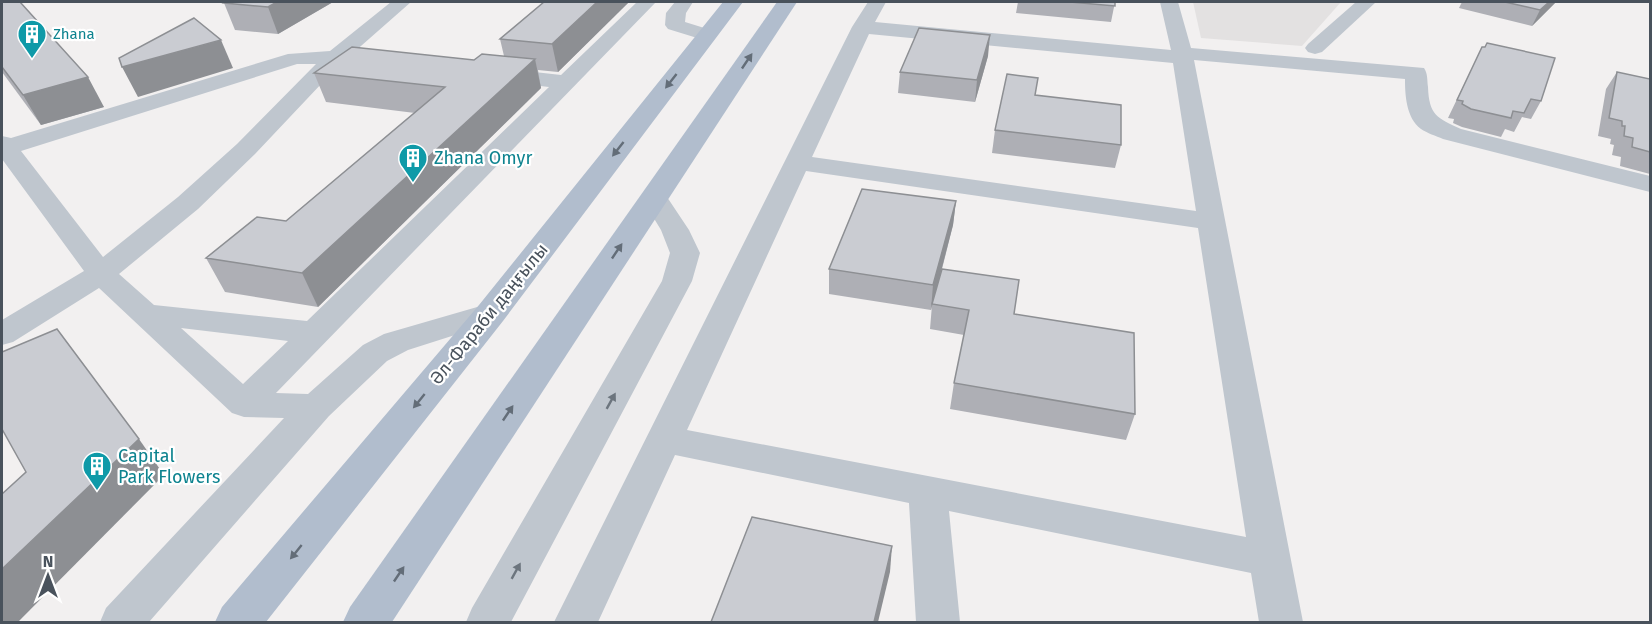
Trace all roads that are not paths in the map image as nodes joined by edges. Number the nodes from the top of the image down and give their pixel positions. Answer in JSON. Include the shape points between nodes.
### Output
{"nodes":[{"id":1,"x":402,"y":2,"type":"edge"},
{"id":2,"x":647,"y":2,"type":"edge"},
{"id":3,"x":684,"y":2,"type":"edge"},
{"id":4,"x":734,"y":2,"type":"edge"},
{"id":5,"x":787,"y":2,"type":"edge"},
{"id":6,"x":1169,"y":2,"type":"edge"},
{"id":7,"x":1367,"y":2,"type":"edge"},
{"id":8,"x":869,"y":14,"type":"edge"},
{"id":9,"x":707,"y":35,"type":"junction"},
{"id":10,"x":1315,"y":48,"type":"dead end"},
{"id":11,"x":1182,"y":56,"type":"junction"},
{"id":12,"x":335,"y":57,"type":"junction"},
{"id":13,"x":404,"y":64,"type":"edge"},
{"id":14,"x":474,"y":72,"type":"edge"},
{"id":15,"x":566,"y":82,"type":"junction"},
{"id":16,"x":4,"y":146,"type":"edge"},
{"id":17,"x":797,"y":162,"type":"junction"},
{"id":18,"x":14,"y":181,"type":"edge"},
{"id":19,"x":1650,"y":184,"type":"edge"},
{"id":20,"x":654,"y":197,"type":"junction"},
{"id":21,"x":1210,"y":221,"type":"junction"},
{"id":22,"x":101,"y":274,"type":"junction"},
{"id":23,"x":491,"y":313,"type":"junction"},
{"id":24,"x":145,"y":314,"type":"junction"},
{"id":25,"x":2,"y":333,"type":"edge"},
{"id":26,"x":315,"y":333,"type":"junction"},
{"id":27,"x":244,"y":404,"type":"junction"},
{"id":28,"x":316,"y":408,"type":"junction"},
{"id":29,"x":664,"y":439,"type":"junction"},
{"id":30,"x":928,"y":492,"type":"junction"},
{"id":31,"x":1270,"y":560,"type":"junction"},
{"id":32,"x":122,"y":622,"type":"edge"},
{"id":33,"x":238,"y":622,"type":"edge"},
{"id":34,"x":366,"y":622,"type":"edge"},
{"id":35,"x":488,"y":622,"type":"edge"},
{"id":36,"x":576,"y":622,"type":"edge"},
{"id":37,"x":938,"y":622,"type":"edge"},
{"id":38,"x":1281,"y":622,"type":"edge"}],
"edges":[{"from":1,"to":12,"type":"street"},
{"from":2,"to":15,"type":"street"},
{"from":3,"to":9,"type":"street","via":[[676,13],[675,25]]},
{"from":4,"to":9,"type":"main road","name":"Әл-Фараби даңғылы"},
{"from":20,"to":5,"type":"main road","one_way":true},
{"from":6,"to":11,"type":"street"},
{"from":7,"to":10,"type":"street"},
{"from":8,"to":11,"type":"street"},
{"from":8,"to":17,"type":"street"},
{"from":9,"to":23,"type":"main road","name":"Әл-Фараби даңғылы","one_way":true},
{"from":11,"to":19,"type":"street","via":[[1416,73],[1417,101],[1428,123],[1452,134]]},
{"from":11,"to":21,"type":"street"},
{"from":12,"to":13,"type":"street"},
{"from":12,"to":16,"type":"street","via":[[295,58]]},
{"from":12,"to":22,"type":"street","via":[[188,203]]},
{"from":14,"to":15,"type":"street"},
{"from":15,"to":26,"type":"street"},
{"from":16,"to":18,"type":"street"},
{"from":17,"to":21,"type":"street"},
{"from":17,"to":29,"type":"street"},
{"from":18,"to":22,"type":"street"},
{"from":34,"to":20,"type":"main road","one_way":true},
{"from":35,"to":20,"type":"street","one_way":true,"via":[[677,280],[685,253]]},
{"from":21,"to":31,"type":"street"},
{"from":22,"to":24,"type":"street"},
{"from":22,"to":25,"type":"street"},
{"from":23,"to":28,"type":"street","via":[[396,342],[375,353]]},
{"from":23,"to":33,"type":"main road","name":"Әл-Фараби даңғылы","one_way":true},
{"from":24,"to":26,"type":"street"},
{"from":24,"to":27,"type":"street"},
{"from":26,"to":27,"type":"street"},
{"from":27,"to":28,"type":"street"},
{"from":28,"to":32,"type":"street"},
{"from":29,"to":30,"type":"street"},
{"from":29,"to":36,"type":"street"},
{"from":30,"to":31,"type":"street"},
{"from":30,"to":37,"type":"street"},
{"from":31,"to":38,"type":"street"}]}
